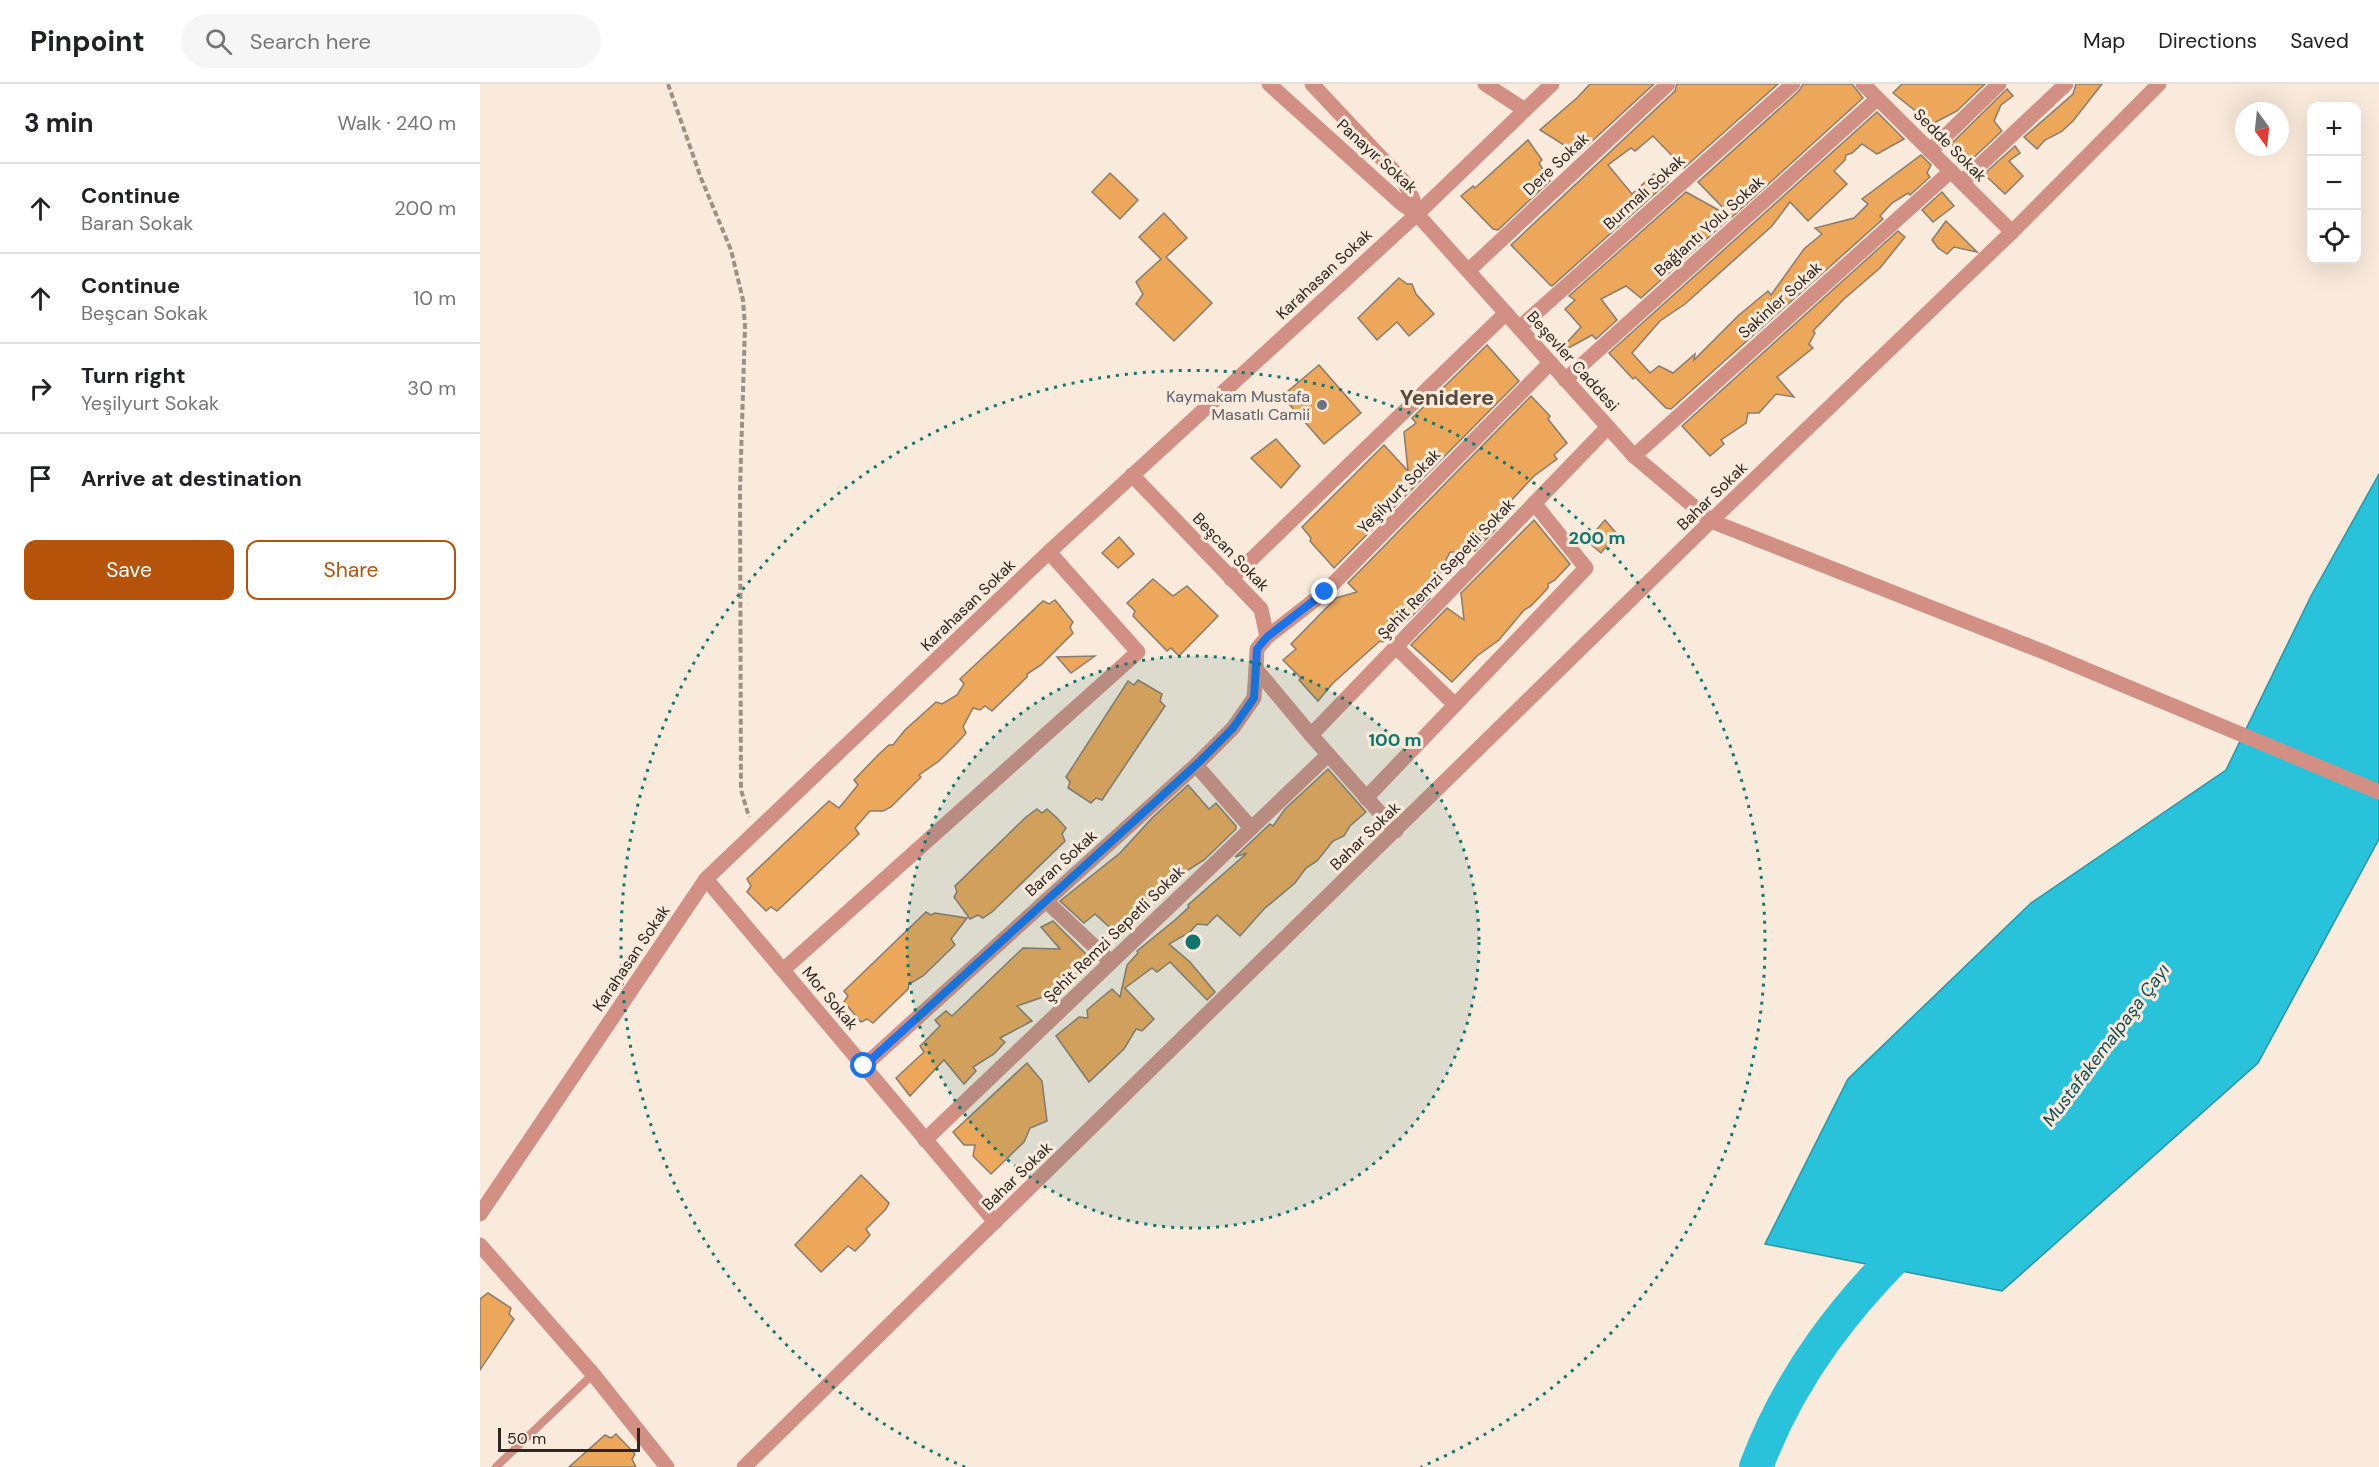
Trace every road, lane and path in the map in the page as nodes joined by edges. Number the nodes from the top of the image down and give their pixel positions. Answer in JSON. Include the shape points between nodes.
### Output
{"nodes":[{"id":1,"x":668,"y":84,"type":"edge"},
{"id":2,"x":1269,"y":84,"type":"edge"},
{"id":3,"x":1312,"y":84,"type":"edge"},
{"id":4,"x":1485,"y":84,"type":"edge"},
{"id":5,"x":1552,"y":84,"type":"edge"},
{"id":6,"x":1668,"y":84,"type":"edge"},
{"id":7,"x":1793,"y":84,"type":"edge"},
{"id":8,"x":1999,"y":84,"type":"edge"},
{"id":9,"x":2066,"y":84,"type":"edge"},
{"id":10,"x":2159,"y":84,"type":"edge"},
{"id":11,"x":1870,"y":89,"type":"edge"},
{"id":12,"x":1525,"y":110,"type":"junction"},
{"id":13,"x":1930,"y":151,"type":"junction"},
{"id":14,"x":1951,"y":171,"type":"junction"},
{"id":15,"x":1962,"y":182,"type":"junction"},
{"id":16,"x":1417,"y":214,"type":"junction"},
{"id":17,"x":2012,"y":232,"type":"junction"},
{"id":18,"x":1468,"y":270,"type":"junction"},
{"id":19,"x":1506,"y":313,"type":"junction"},
{"id":20,"x":1519,"y":328,"type":"junction"},
{"id":21,"x":1550,"y":363,"type":"junction"},
{"id":22,"x":1565,"y":380,"type":"junction"},
{"id":23,"x":1608,"y":427,"type":"junction"},
{"id":24,"x":1634,"y":456,"type":"junction"},
{"id":25,"x":1132,"y":476,"type":"junction"},
{"id":26,"x":1534,"y":503,"type":"junction"},
{"id":27,"x":1712,"y":521,"type":"junction"},
{"id":28,"x":1049,"y":552,"type":"junction"},
{"id":29,"x":1231,"y":579,"type":"junction"},
{"id":30,"x":1267,"y":637,"type":"junction"},
{"id":31,"x":1396,"y":647,"type":"junction"},
{"id":32,"x":1256,"y":669,"type":"junction"},
{"id":33,"x":1455,"y":705,"type":"junction"},
{"id":34,"x":1311,"y":735,"type":"junction"},
{"id":35,"x":1328,"y":755,"type":"junction"},
{"id":36,"x":1196,"y":765,"type":"junction"},
{"id":37,"x":2379,"y":792,"type":"edge"},
{"id":38,"x":1366,"y":798,"type":"junction"},
{"id":39,"x":1251,"y":828,"type":"junction"},
{"id":40,"x":757,"y":831,"type":"junction"},
{"id":41,"x":1396,"y":831,"type":"junction"},
{"id":42,"x":706,"y":879,"type":"junction"},
{"id":43,"x":1046,"y":901,"type":"junction"},
{"id":44,"x":1111,"y":962,"type":"junction"},
{"id":45,"x":783,"y":970,"type":"junction"},
{"id":46,"x":864,"y":1066,"type":"junction"},
{"id":47,"x":926,"y":1140,"type":"junction"},
{"id":48,"x":480,"y":1214,"type":"edge"},
{"id":49,"x":995,"y":1222,"type":"junction"},
{"id":50,"x":480,"y":1245,"type":"edge"},
{"id":51,"x":593,"y":1374,"type":"junction"},
{"id":52,"x":496,"y":1467,"type":"edge"},
{"id":53,"x":667,"y":1467,"type":"edge"},
{"id":54,"x":744,"y":1467,"type":"edge"}],
"edges":[{"from":1,"to":40,"type":"path","via":[[731,250],[743,300],[741,790]]},
{"from":2,"to":16,"type":"street","name":"Panayır Sokak"},
{"from":3,"to":16,"type":"street","name":"Panayır Sokak","via":[[1404,182]]},
{"from":4,"to":12,"type":"street"},
{"from":5,"to":12,"type":"street","name":"Karahasan Sokak"},
{"from":6,"to":18,"type":"street","name":"Dere Sokak"},
{"from":7,"to":20,"type":"street","name":"Burmalı Sokak"},
{"from":8,"to":13,"type":"street"},
{"from":9,"to":15,"type":"street"},
{"from":10,"to":17,"type":"street","name":"Bahar Sokak"},
{"from":11,"to":13,"type":"street","name":"Sedde Sokak"},
{"from":11,"to":22,"type":"street","name":"Bağlantı Yolu Sokak"},
{"from":12,"to":16,"type":"street","name":"Karahasan Sokak"},
{"from":13,"to":14,"type":"street","name":"Sedde Sokak"},
{"from":14,"to":15,"type":"street","name":"Sedde Sokak"},
{"from":14,"to":24,"type":"street","name":"Sakinler Sokak"},
{"from":15,"to":17,"type":"street","name":"Sedde Sokak"},
{"from":16,"to":18,"type":"street","name":"Beşevler Caddesi"},
{"from":16,"to":25,"type":"street","name":"Karahasan Sokak"},
{"from":17,"to":27,"type":"street","name":"Bahar Sokak"},
{"from":18,"to":19,"type":"street","name":"Beşevler Caddesi"},
{"from":19,"to":20,"type":"street","name":"Beşevler Caddesi"},
{"from":19,"to":29,"type":"street"},
{"from":20,"to":21,"type":"street","name":"Beşevler Caddesi"},
{"from":21,"to":22,"type":"street","name":"Beşevler Caddesi"},
{"from":21,"to":30,"type":"street","name":"Yeşilyurt Sokak","via":[[1325,592]]},
{"from":22,"to":23,"type":"street","name":"Beşevler Caddesi"},
{"from":23,"to":24,"type":"street","name":"Beşevler Caddesi"},
{"from":23,"to":26,"type":"street","name":"Şehit Remzi Sepetli Sokak"},
{"from":24,"to":27,"type":"street","name":"Beşevler Caddesi"},
{"from":25,"to":28,"type":"street","name":"Karahasan Sokak"},
{"from":25,"to":29,"type":"street","name":"Beşcan Sokak"},
{"from":26,"to":31,"type":"street","name":"Şehit Remzi Sepetli Sokak"},
{"from":26,"to":33,"type":"street","name":"Bahar Sokak","via":[[1586,568]]},
{"from":27,"to":37,"type":"street","name":"Beşevler Caddesi","via":[[2044,652]]},
{"from":27,"to":41,"type":"street","name":"Bahar Sokak"},
{"from":28,"to":40,"type":"street","name":"Karahasan Sokak"},
{"from":28,"to":45,"type":"street","via":[[1138,652]]},
{"from":29,"to":30,"type":"street","name":"Beşcan Sokak","via":[[1261,609]]},
{"from":30,"to":32,"type":"street","via":[[1257,649]]},
{"from":31,"to":33,"type":"street"},
{"from":31,"to":34,"type":"street","name":"Şehit Remzi Sepetli Sokak"},
{"from":32,"to":34,"type":"street"},
{"from":32,"to":36,"type":"street","name":"Baran Sokak","via":[[1254,698],[1233,728]]},
{"from":33,"to":38,"type":"street","name":"Bahar Sokak"},
{"from":34,"to":35,"type":"street"},
{"from":35,"to":38,"type":"street"},
{"from":35,"to":39,"type":"street","name":"Şehit Remzi Sepetli Sokak"},
{"from":36,"to":39,"type":"street"},
{"from":36,"to":43,"type":"street","name":"Baran Sokak"},
{"from":38,"to":41,"type":"street"},
{"from":39,"to":44,"type":"street","name":"Şehit Remzi Sepetli Sokak"},
{"from":40,"to":42,"type":"street","name":"Karahasan Sokak"},
{"from":41,"to":49,"type":"street","name":"Bahar Sokak"},
{"from":42,"to":45,"type":"street","name":"Mor Sokak"},
{"from":42,"to":48,"type":"street","name":"Karahasan Sokak"},
{"from":43,"to":44,"type":"street"},
{"from":43,"to":46,"type":"street","name":"Baran Sokak"},
{"from":44,"to":47,"type":"street","name":"Şehit Remzi Sepetli Sokak"},
{"from":45,"to":46,"type":"street","name":"Mor Sokak"},
{"from":46,"to":47,"type":"street","name":"Mor Sokak"},
{"from":47,"to":49,"type":"street","name":"Mor Sokak"},
{"from":49,"to":54,"type":"street","name":"Bahar Sokak"},
{"from":50,"to":51,"type":"street"},
{"from":51,"to":52,"type":"lane"},
{"from":51,"to":53,"type":"street"}]}
